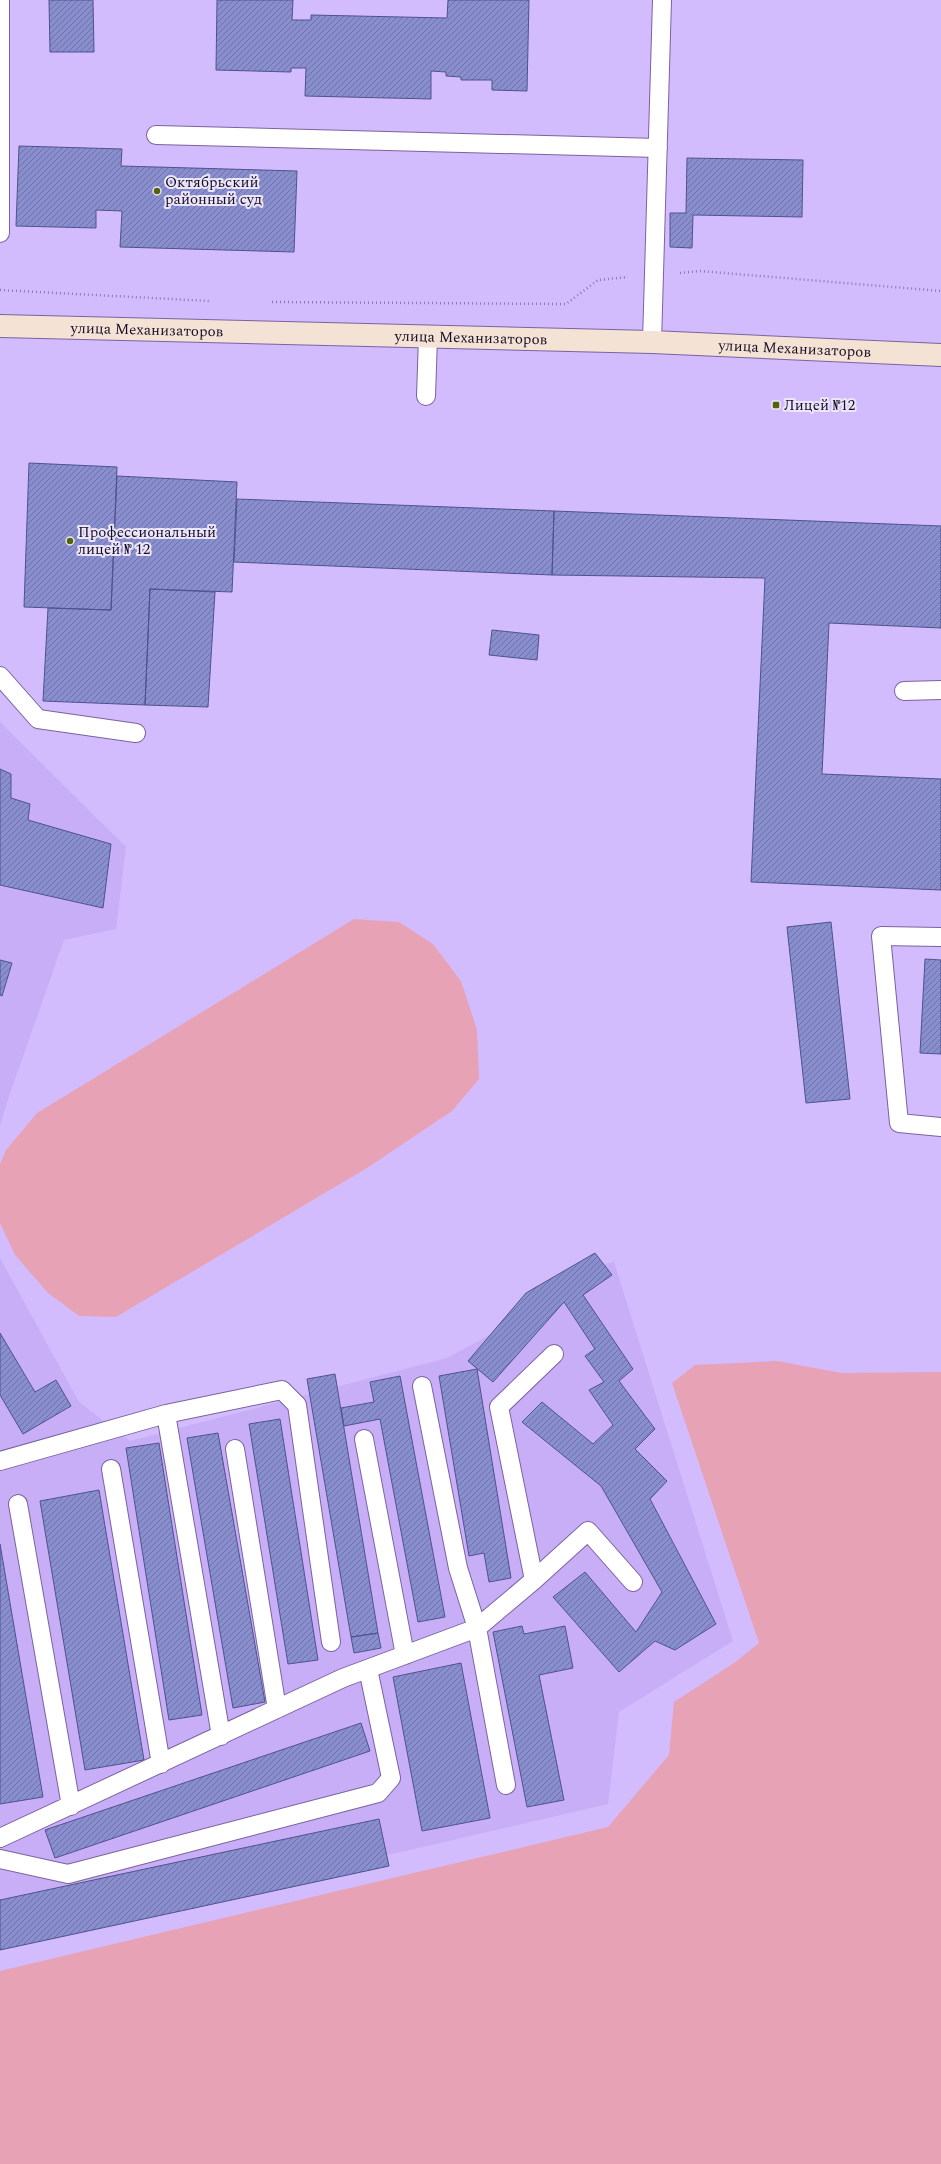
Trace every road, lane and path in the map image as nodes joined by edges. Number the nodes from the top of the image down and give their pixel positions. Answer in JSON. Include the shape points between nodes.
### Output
{"nodes":[{"id":1,"x":0,"y":0,"type":"edge"},
{"id":2,"x":662,"y":0,"type":"edge"},
{"id":3,"x":156,"y":135,"type":"dead end"},
{"id":4,"x":658,"y":148,"type":"junction"},
{"id":5,"x":0,"y":233,"type":"edge"},
{"id":6,"x":654,"y":275,"type":"junction"},
{"id":7,"x":0,"y":290,"type":"edge"},
{"id":8,"x":941,"y":291,"type":"edge"},
{"id":9,"x":211,"y":301,"type":"dead end"},
{"id":10,"x":266,"y":302,"type":"dead end"},
{"id":11,"x":0,"y":326,"type":"edge"},
{"id":12,"x":428,"y":337,"type":"junction"},
{"id":13,"x":652,"y":342,"type":"junction"},
{"id":14,"x":941,"y":355,"type":"edge"},
{"id":15,"x":426,"y":396,"type":"dead end"},
{"id":16,"x":0,"y":676,"type":"edge"},
{"id":17,"x":941,"y":690,"type":"edge"},
{"id":18,"x":904,"y":692,"type":"dead end"},
{"id":19,"x":136,"y":733,"type":"dead end"},
{"id":20,"x":941,"y":937,"type":"edge"},
{"id":21,"x":941,"y":1127,"type":"edge"},
{"id":22,"x":554,"y":1354,"type":"dead end"},
{"id":23,"x":422,"y":1386,"type":"dead end"},
{"id":24,"x":166,"y":1414,"type":"junction"},
{"id":25,"x":364,"y":1439,"type":"dead end"},
{"id":26,"x":235,"y":1449,"type":"dead end"},
{"id":27,"x":0,"y":1461,"type":"edge"},
{"id":28,"x":111,"y":1469,"type":"dead end"},
{"id":29,"x":18,"y":1504,"type":"dead end"},
{"id":30,"x":534,"y":1580,"type":"junction"},
{"id":31,"x":633,"y":1582,"type":"dead end"},
{"id":32,"x":477,"y":1628,"type":"junction"},
{"id":33,"x":331,"y":1642,"type":"dead end"},
{"id":34,"x":405,"y":1655,"type":"junction"},
{"id":35,"x":368,"y":1668,"type":"junction"},
{"id":36,"x":278,"y":1709,"type":"junction"},
{"id":37,"x":221,"y":1736,"type":"junction"},
{"id":38,"x":161,"y":1764,"type":"junction"},
{"id":39,"x":506,"y":1785,"type":"dead end"},
{"id":40,"x":71,"y":1806,"type":"junction"},
{"id":41,"x":0,"y":1838,"type":"edge"},
{"id":42,"x":0,"y":1859,"type":"edge"}],
"edges":[{"from":1,"to":5,"type":"lane"},
{"from":2,"to":4,"type":"lane"},
{"from":3,"to":4,"type":"lane"},
{"from":4,"to":6,"type":"lane"},
{"from":6,"to":8,"type":"path","via":[[700,271]]},
{"from":6,"to":10,"type":"path","via":[[598,280],[566,304]]},
{"from":6,"to":13,"type":"lane"},
{"from":7,"to":9,"type":"path"},
{"from":11,"to":12,"type":"main road","name":"улица Механизаторов"},
{"from":12,"to":13,"type":"main road","name":"улица Механизаторов"},
{"from":12,"to":15,"type":"lane"},
{"from":13,"to":14,"type":"main road","name":"улица Механизаторов"},
{"from":16,"to":19,"type":"lane","via":[[38,718]]},
{"from":17,"to":18,"type":"lane"},
{"from":20,"to":21,"type":"lane","via":[[881,936],[899,1122]]},
{"from":22,"to":30,"type":"lane","via":[[499,1407]]},
{"from":23,"to":32,"type":"lane","via":[[458,1568]]},
{"from":24,"to":27,"type":"lane"},
{"from":24,"to":33,"type":"lane","via":[[282,1390],[297,1405]]},
{"from":24,"to":37,"type":"lane"},
{"from":25,"to":34,"type":"lane"},
{"from":26,"to":36,"type":"lane"},
{"from":28,"to":38,"type":"lane"},
{"from":29,"to":40,"type":"lane"},
{"from":30,"to":31,"type":"lane","via":[[588,1531]]},
{"from":30,"to":32,"type":"lane"},
{"from":32,"to":34,"type":"lane"},
{"from":32,"to":39,"type":"lane"},
{"from":34,"to":35,"type":"lane"},
{"from":35,"to":36,"type":"lane"},
{"from":35,"to":42,"type":"lane","via":[[391,1778],[378,1793],[68,1874]]},
{"from":36,"to":37,"type":"lane"},
{"from":37,"to":38,"type":"lane"},
{"from":38,"to":40,"type":"lane"},
{"from":40,"to":41,"type":"lane"}]}
